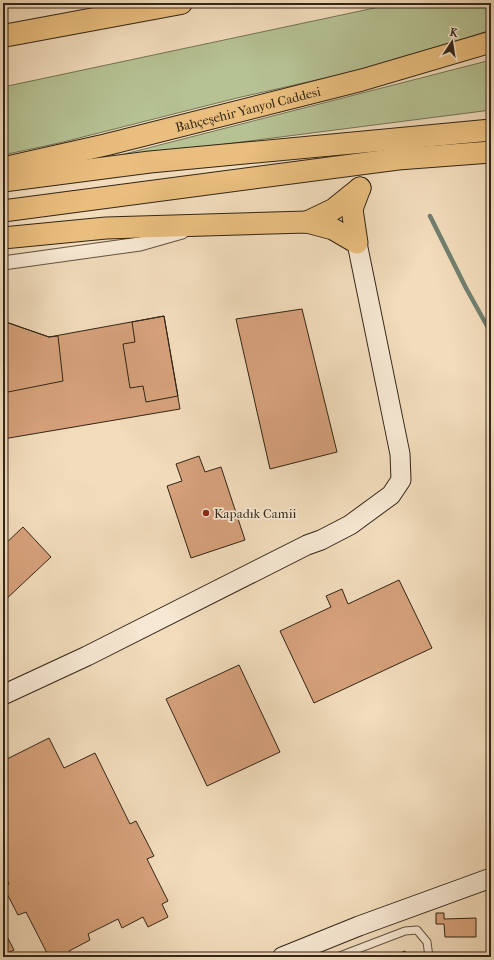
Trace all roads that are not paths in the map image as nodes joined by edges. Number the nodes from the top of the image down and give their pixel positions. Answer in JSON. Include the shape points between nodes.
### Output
{"nodes":[{"id":1,"x":181,"y":3,"type":"edge"},
{"id":2,"x":3,"y":36,"type":"edge"},
{"id":3,"x":491,"y":42,"type":"edge"},
{"id":4,"x":491,"y":130,"type":"edge"},
{"id":5,"x":491,"y":152,"type":"edge"},
{"id":6,"x":398,"y":159,"type":"junction"},
{"id":7,"x":3,"y":168,"type":"edge"},
{"id":8,"x":3,"y":181,"type":"edge"},
{"id":9,"x":360,"y":188,"type":"junction"},
{"id":10,"x":3,"y":211,"type":"edge"},
{"id":11,"x":306,"y":222,"type":"junction"},
{"id":12,"x":207,"y":225,"type":"junction"},
{"id":13,"x":3,"y":238,"type":"edge"},
{"id":14,"x":357,"y":243,"type":"junction"},
{"id":15,"x":3,"y":263,"type":"edge"},
{"id":16,"x":3,"y":695,"type":"edge"},
{"id":17,"x":491,"y":878,"type":"edge"},
{"id":18,"x":282,"y":957,"type":"edge"},
{"id":19,"x":337,"y":957,"type":"edge"},
{"id":20,"x":428,"y":957,"type":"edge"}],
"edges":[{"from":1,"to":2,"type":"highway"},
{"from":3,"to":7,"type":"main road","name":"Bahçeşehir Yanyol Caddesi","via":[[347,84]]},
{"from":4,"to":8,"type":"main road","via":[[150,162]]},
{"from":5,"to":6,"type":"main road"},
{"from":6,"to":9,"type":"main road"},
{"from":6,"to":10,"type":"main road"},
{"from":9,"to":11,"type":"main road","via":[[334,209]]},
{"from":9,"to":14,"type":"main road","via":[[352,208]]},
{"from":11,"to":12,"type":"main road"},
{"from":11,"to":14,"type":"main road","via":[[333,229]]},
{"from":12,"to":13,"type":"main road","via":[[106,228]]},
{"from":12,"to":15,"type":"street","via":[[140,244]]},
{"from":14,"to":16,"type":"main road","via":[[400,454],[401,480],[391,495],[350,524],[321,540]]},
{"from":17,"to":18,"type":"main road"},
{"from":19,"to":20,"type":"lane","via":[[405,931],[416,930],[427,942]]}]}
